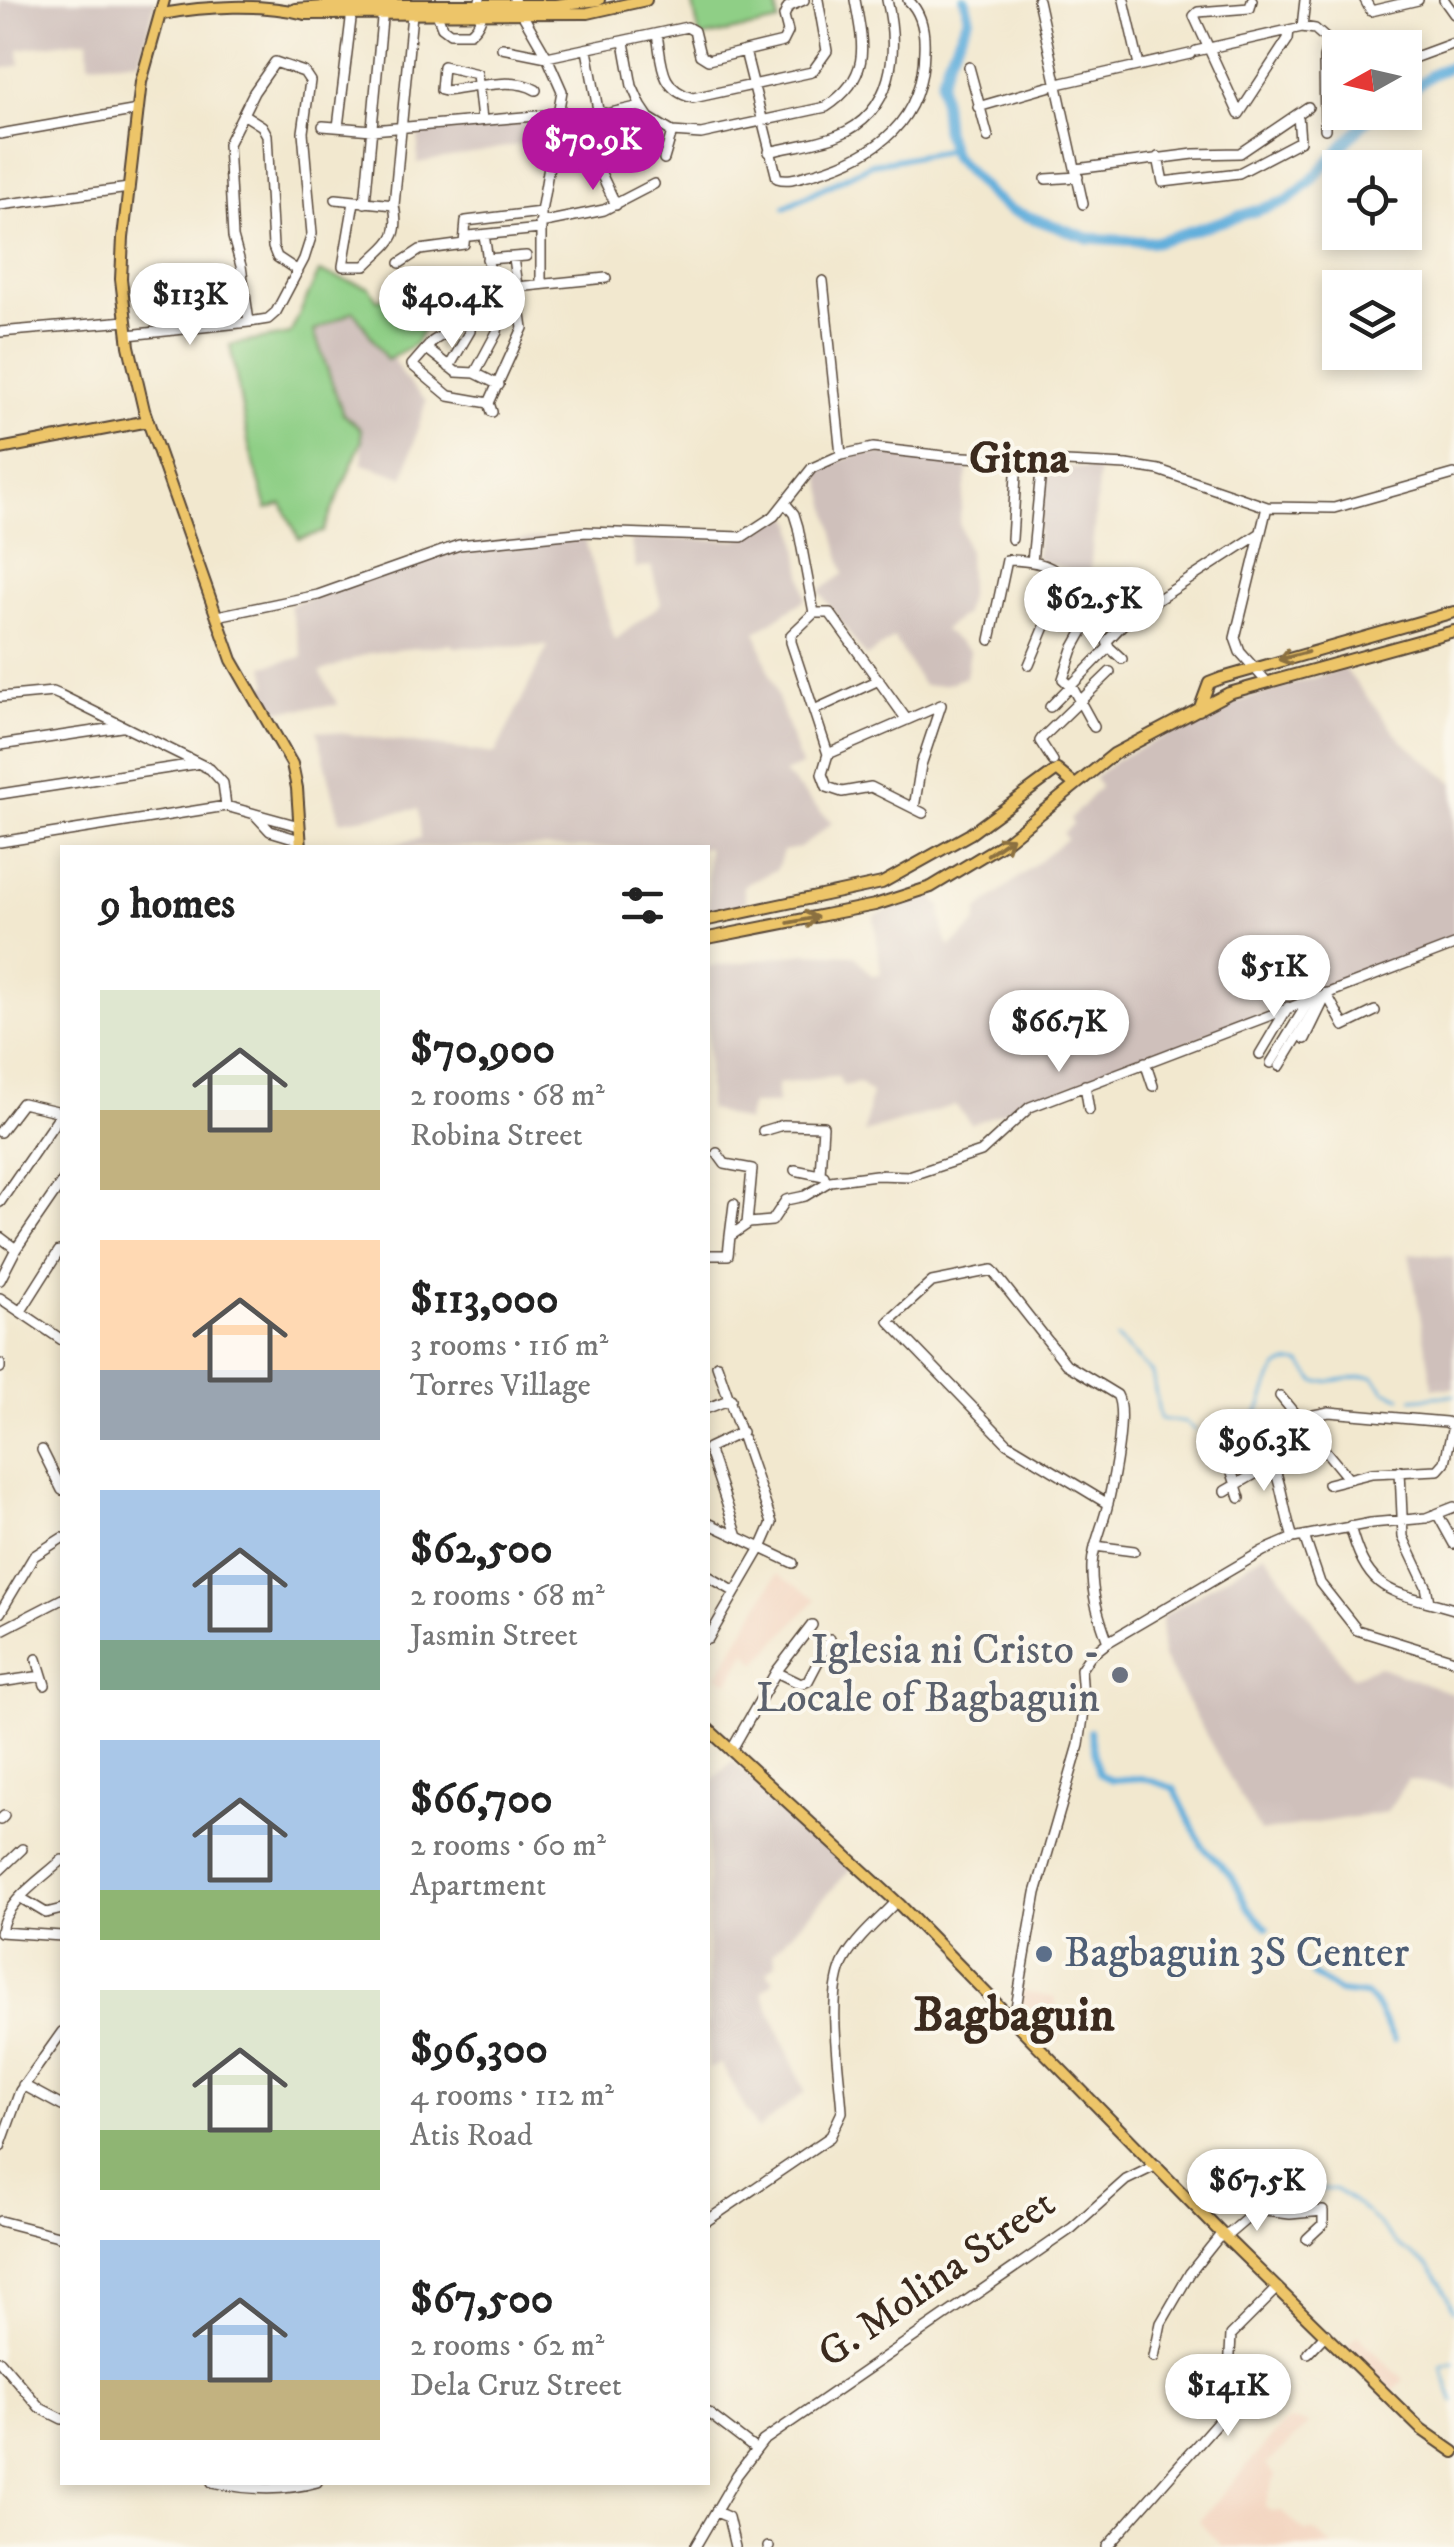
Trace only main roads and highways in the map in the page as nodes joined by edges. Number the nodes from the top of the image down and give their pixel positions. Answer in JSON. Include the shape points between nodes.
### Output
{"nodes":[{"id":1,"x":164,"y":0,"type":"edge"},
{"id":2,"x":599,"y":0,"type":"edge"},
{"id":3,"x":646,"y":0,"type":"edge"},
{"id":4,"x":439,"y":6,"type":"edge"},
{"id":5,"x":481,"y":6,"type":"edge"},
{"id":6,"x":517,"y":6,"type":"edge"},
{"id":7,"x":383,"y":10,"type":"junction"},
{"id":8,"x":162,"y":14,"type":"junction"},
{"id":9,"x":148,"y":421,"type":"junction"},
{"id":10,"x":0,"y":449,"type":"edge"},
{"id":11,"x":1454,"y":612,"type":"edge"},
{"id":12,"x":1454,"y":631,"type":"edge"},
{"id":13,"x":1350,"y":640,"type":"junction"},
{"id":14,"x":1354,"y":658,"type":"junction"},
{"id":15,"x":1199,"y":710,"type":"junction"},
{"id":16,"x":1075,"y":785,"type":"junction"},
{"id":17,"x":300,"y":844,"type":"edge"},
{"id":18,"x":906,"y":871,"type":"junction"},
{"id":19,"x":915,"y":893,"type":"junction"},
{"id":20,"x":710,"y":920,"type":"edge"},
{"id":21,"x":710,"y":938,"type":"edge"},
{"id":22,"x":710,"y":1731,"type":"edge"},
{"id":23,"x":1454,"y":2452,"type":"edge"}],
"edges":[{"from":1,"to":8,"type":"main road"},
{"from":2,"to":6,"type":"main road"},
{"from":3,"to":6,"type":"main road","via":[[588,13]]},
{"from":4,"to":5,"type":"main road"},
{"from":4,"to":7,"type":"main road"},
{"from":4,"to":7,"type":"main road","via":[[412,14]]},
{"from":5,"to":6,"type":"main road"},
{"from":7,"to":8,"type":"main road","via":[[215,8]]},
{"from":8,"to":9,"type":"main road","via":[[144,68],[121,279]]},
{"from":9,"to":10,"type":"main road"},
{"from":9,"to":17,"type":"main road","via":[[240,679],[292,764]]},
{"from":11,"to":13,"type":"main road"},
{"from":12,"to":14,"type":"main road"},
{"from":13,"to":14,"type":"main road"},
{"from":13,"to":15,"type":"main road","one_way":true,"via":[[1209,683]]},
{"from":14,"to":15,"type":"main road","via":[[1229,693]]},
{"from":15,"to":16,"type":"main road","via":[[1114,754]]},
{"from":16,"to":18,"type":"main road","via":[[1055,765],[970,834]]},
{"from":19,"to":16,"type":"main road","one_way":true,"via":[[1004,843]]},
{"from":18,"to":19,"type":"main road"},
{"from":18,"to":20,"type":"main road","via":[[870,887]]},
{"from":21,"to":19,"type":"main road","one_way":true},
{"from":22,"to":23,"type":"main road","via":[[896,1902],[1224,2236],[1421,2429]]}]}
